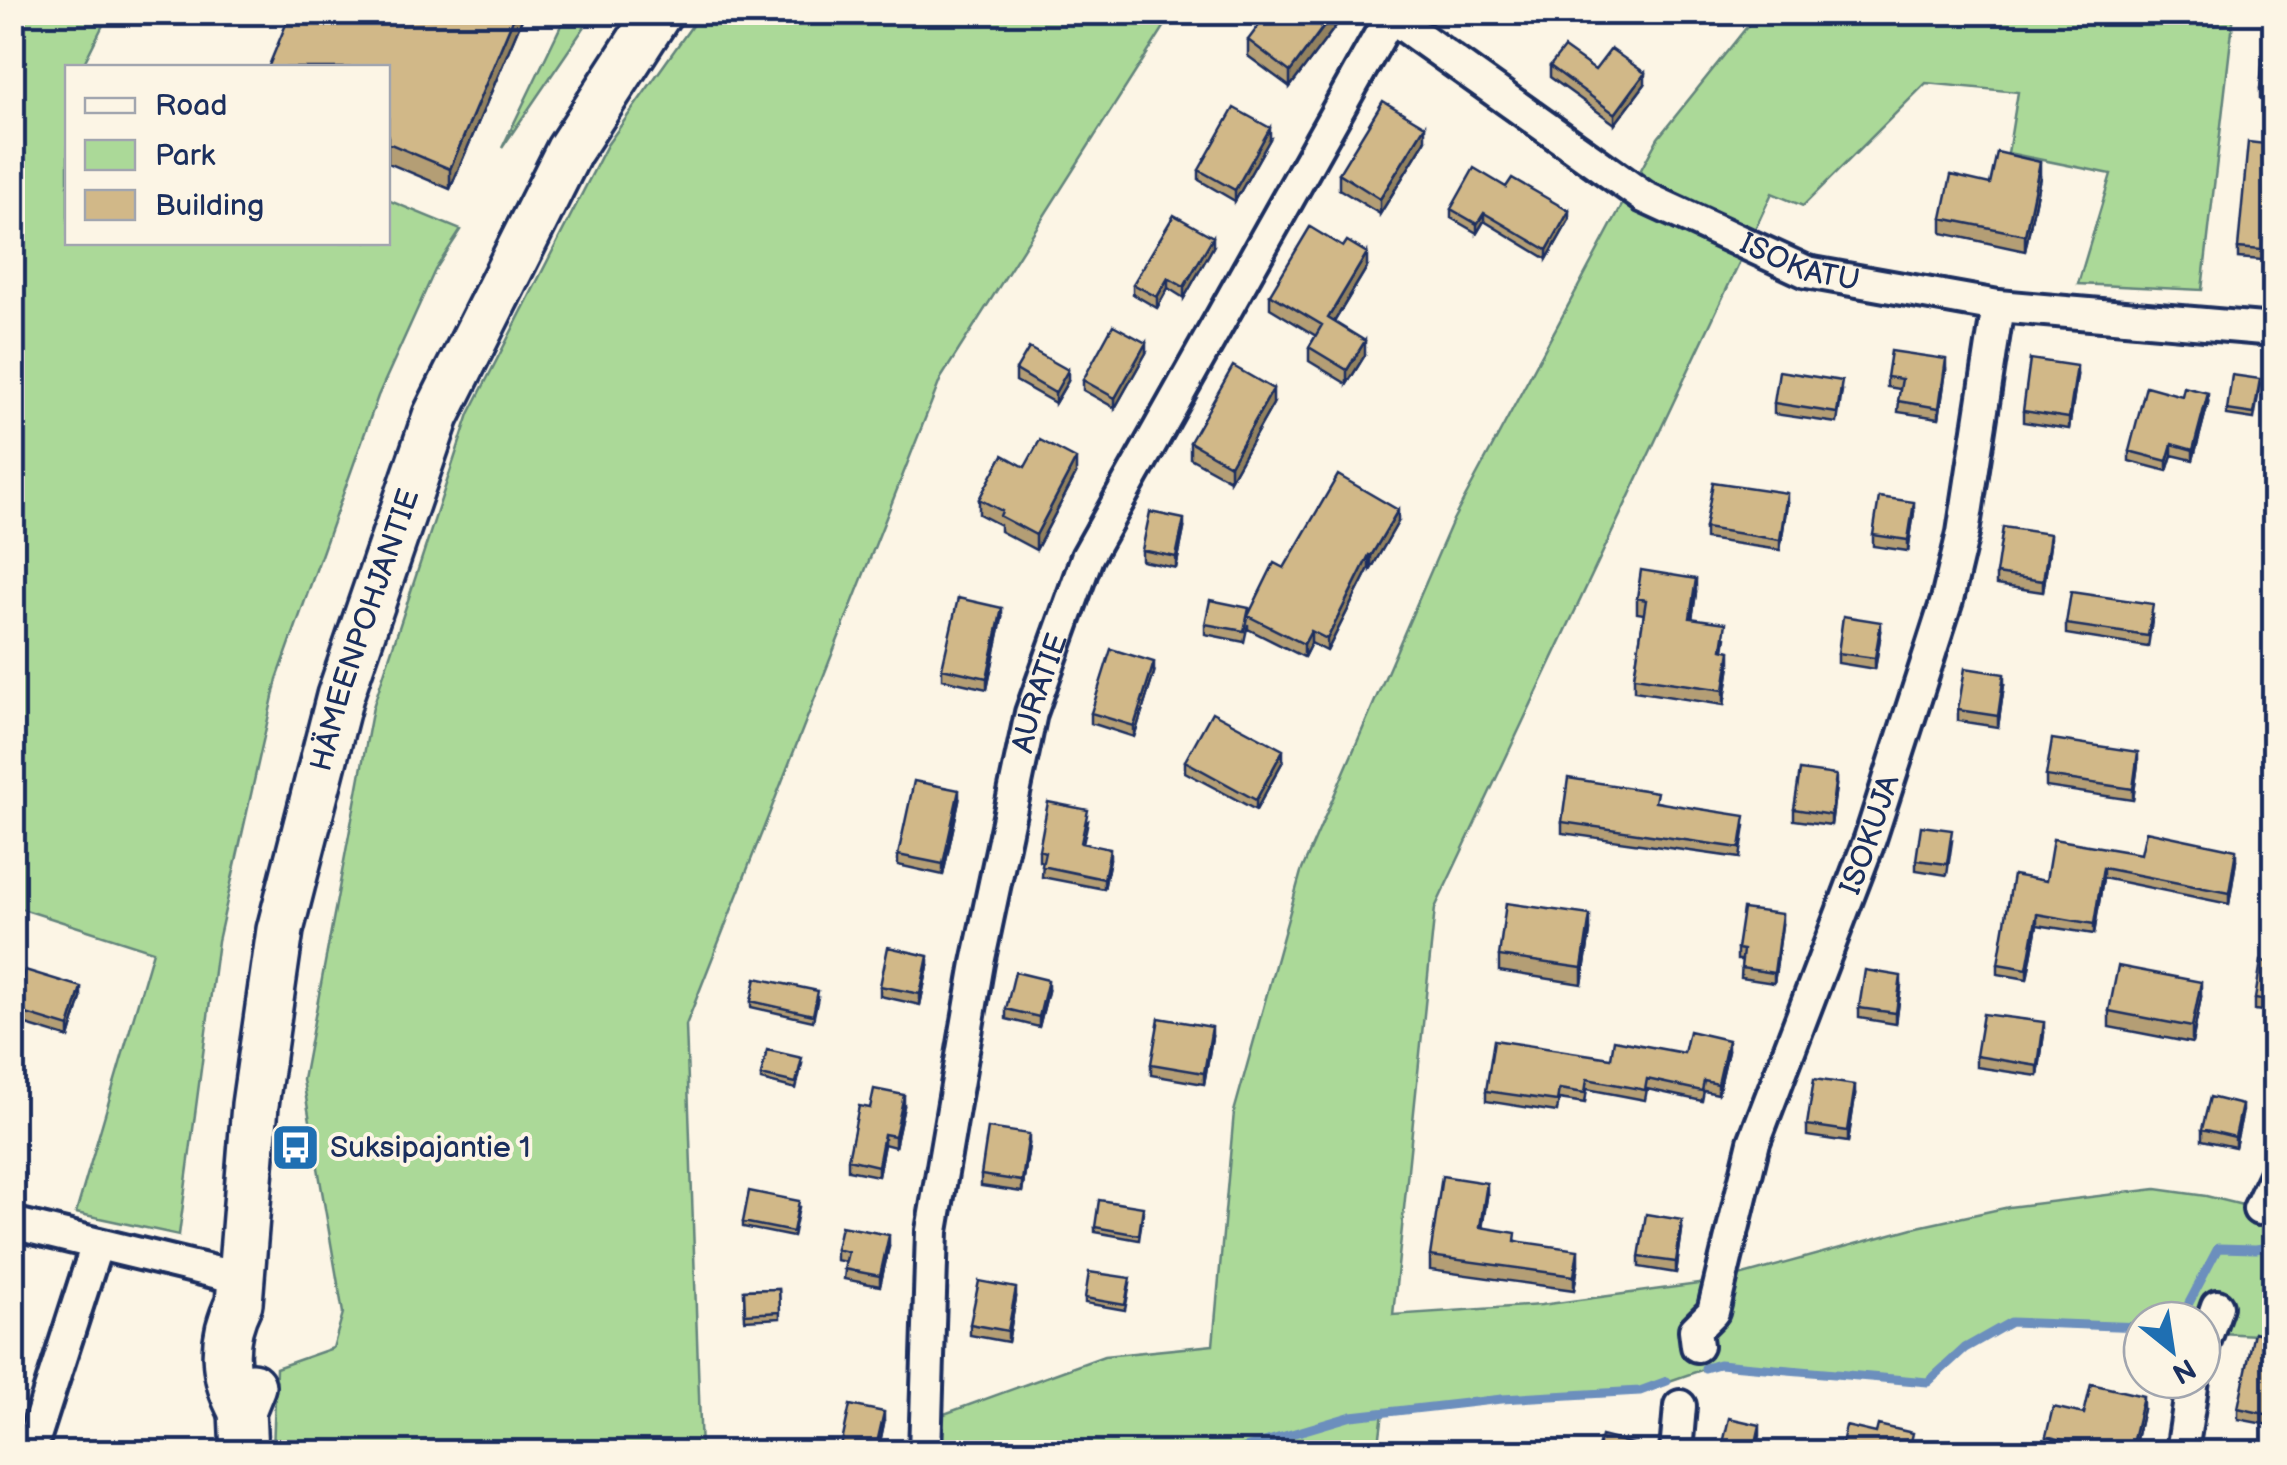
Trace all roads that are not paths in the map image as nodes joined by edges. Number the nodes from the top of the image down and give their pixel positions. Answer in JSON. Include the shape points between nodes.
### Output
{"nodes":[{"id":1,"x":659,"y":12,"type":"edge"},
{"id":2,"x":1391,"y":14,"type":"edge"},
{"id":3,"x":1998,"y":306,"type":"junction"},
{"id":4,"x":2274,"y":330,"type":"edge"},
{"id":5,"x":2274,"y":1178,"type":"edge"},
{"id":6,"x":2259,"y":1209,"type":"dead end"},
{"id":7,"x":12,"y":1222,"type":"edge"},
{"id":8,"x":98,"y":1244,"type":"junction"},
{"id":9,"x":239,"y":1291,"type":"junction"},
{"id":10,"x":1698,"y":1346,"type":"dead end"},
{"id":11,"x":2190,"y":1400,"type":"edge"},
{"id":12,"x":1680,"y":1406,"type":"dead end"},
{"id":13,"x":243,"y":1432,"type":"edge"},
{"id":14,"x":30,"y":1452,"type":"edge"},
{"id":15,"x":926,"y":1452,"type":"edge"},
{"id":16,"x":1676,"y":1452,"type":"edge"},
{"id":17,"x":2182,"y":1452,"type":"edge"}],
"edges":[{"from":1,"to":9,"type":"main road","name":"HÄMEENPOHJANTIE","via":[[569,151],[436,416],[340,696],[280,930]]},
{"from":2,"to":3,"type":"street","name":"ISOKATU","via":[[1644,197],[1807,272]]},
{"from":2,"to":15,"type":"street","name":"AURATIE","via":[[1087,557],[1032,713],[978,963],[932,1232]]},
{"from":3,"to":4,"type":"street","name":"ISOKATU"},
{"from":3,"to":10,"type":"street","name":"ISOKUJA","via":[[1947,600],[1870,838],[1754,1142],[1713,1312],[1695,1330]]},
{"from":5,"to":6,"type":"street"},
{"from":7,"to":8,"type":"street"},
{"from":8,"to":9,"type":"street"},
{"from":8,"to":14,"type":"street"},
{"from":9,"to":13,"type":"main road","name":"HÄMEENPOHJANTIE","via":[[252,1328],[253,1385]]},
{"from":11,"to":17,"type":"street"},
{"from":12,"to":16,"type":"street"}]}
